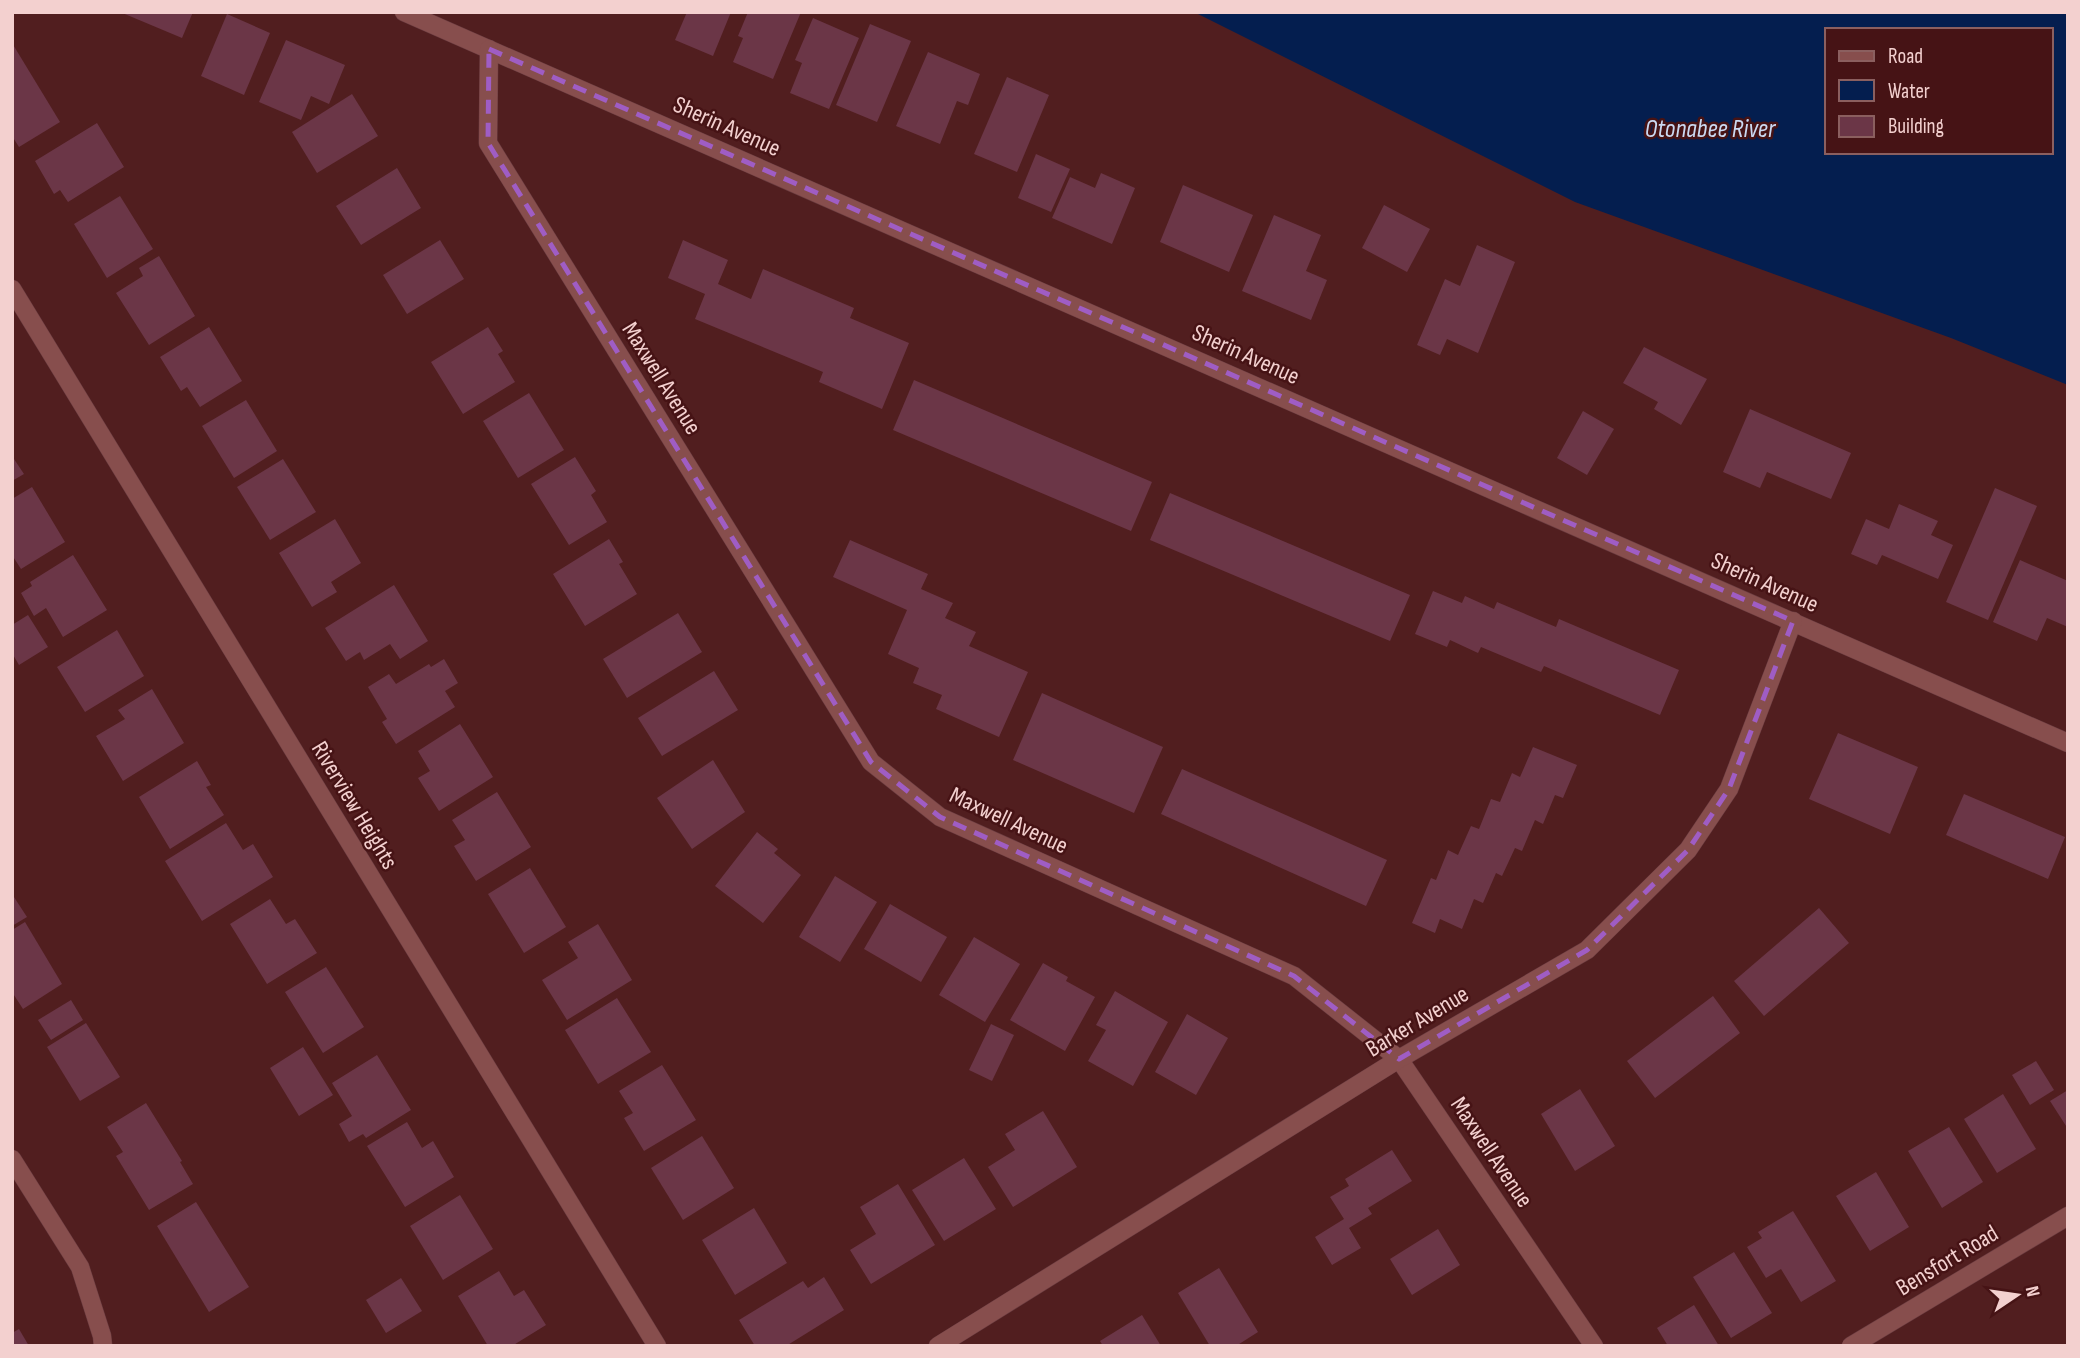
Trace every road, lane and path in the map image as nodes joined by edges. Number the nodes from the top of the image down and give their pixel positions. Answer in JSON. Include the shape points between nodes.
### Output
{"nodes":[{"id":1,"x":404,"y":12,"type":"edge"},
{"id":2,"x":489,"y":49,"type":"junction"},
{"id":3,"x":12,"y":289,"type":"edge"},
{"id":4,"x":1793,"y":621,"type":"junction"},
{"id":5,"x":2068,"y":743,"type":"edge"},
{"id":6,"x":1399,"y":1059,"type":"junction"},
{"id":7,"x":12,"y":1158,"type":"edge"},
{"id":8,"x":2068,"y":1216,"type":"edge"},
{"id":9,"x":103,"y":1346,"type":"edge"},
{"id":10,"x":657,"y":1346,"type":"edge"},
{"id":11,"x":938,"y":1346,"type":"edge"},
{"id":12,"x":1594,"y":1346,"type":"edge"},
{"id":13,"x":1851,"y":1346,"type":"edge"}],
"edges":[{"from":1,"to":2,"type":"street","name":"Sherin Avenue"},
{"from":2,"to":4,"type":"street","name":"Sherin Avenue"},
{"from":2,"to":6,"type":"street","name":"Maxwell Avenue","via":[[488,143],[871,762],[940,817],[1294,976]]},
{"from":3,"to":10,"type":"street","name":"Riverview Heights"},
{"from":4,"to":5,"type":"street","name":"Sherin Avenue"},
{"from":4,"to":6,"type":"street","name":"Barker Avenue","via":[[1729,789],[1688,850],[1587,950]]},
{"from":6,"to":11,"type":"street","name":"Barker Avenue"},
{"from":6,"to":12,"type":"street","name":"Maxwell Avenue"},
{"from":7,"to":9,"type":"street","via":[[80,1267]]},
{"from":8,"to":13,"type":"street","name":"Bensfort Road"}]}
